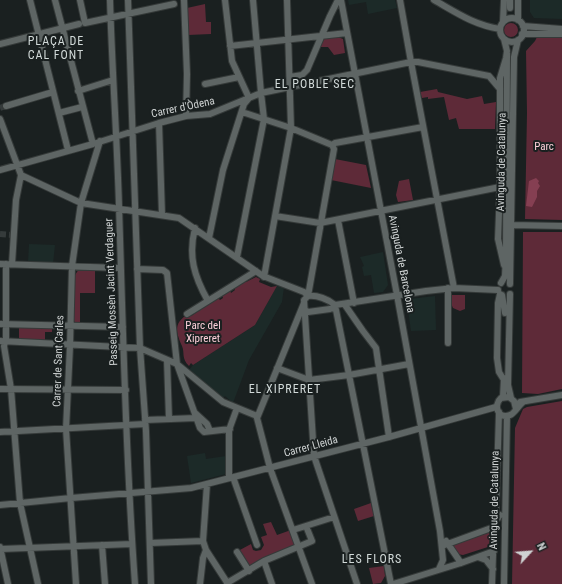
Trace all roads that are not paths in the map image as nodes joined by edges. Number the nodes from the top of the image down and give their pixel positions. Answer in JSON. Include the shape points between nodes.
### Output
{"nodes":[{"id":1,"x":30,"y":0,"type":"edge"},
{"id":2,"x":55,"y":0,"type":"edge"},
{"id":3,"x":80,"y":0,"type":"edge"},
{"id":4,"x":110,"y":0,"type":"edge"},
{"id":5,"x":128,"y":0,"type":"edge"},
{"id":6,"x":159,"y":0,"type":"edge"},
{"id":7,"x":225,"y":0,"type":"edge"},
{"id":8,"x":253,"y":0,"type":"edge"},
{"id":9,"x":288,"y":0,"type":"edge"},
{"id":10,"x":340,"y":0,"type":"edge"},
{"id":11,"x":400,"y":0,"type":"edge"},
{"id":12,"x":434,"y":0,"type":"edge"},
{"id":13,"x":504,"y":0,"type":"edge"},
{"id":14,"x":510,"y":0,"type":"edge"},
{"id":15,"x":518,"y":0,"type":"edge"},
{"id":16,"x":192,"y":1,"type":"edge"},
{"id":17,"x":184,"y":2,"type":"edge"},
{"id":18,"x":174,"y":4,"type":"dead end"},
{"id":19,"x":160,"y":7,"type":"junction"},
{"id":20,"x":510,"y":8,"type":"dead end"},
{"id":21,"x":129,"y":14,"type":"junction"},
{"id":22,"x":110,"y":17,"type":"junction"},
{"id":23,"x":518,"y":20,"type":"junction"},
{"id":24,"x":504,"y":22,"type":"junction"},
{"id":25,"x":82,"y":24,"type":"junction"},
{"id":26,"x":523,"y":26,"type":"junction"},
{"id":27,"x":62,"y":28,"type":"junction"},
{"id":28,"x":500,"y":29,"type":"junction"},
{"id":29,"x":562,"y":29,"type":"edge"},
{"id":30,"x":347,"y":33,"type":"junction"},
{"id":31,"x":522,"y":34,"type":"junction"},
{"id":32,"x":562,"y":34,"type":"edge"},
{"id":33,"x":38,"y":35,"type":"junction"},
{"id":34,"x":323,"y":35,"type":"junction"},
{"id":35,"x":504,"y":39,"type":"junction"},
{"id":36,"x":288,"y":40,"type":"junction"},
{"id":37,"x":518,"y":40,"type":"junction"},
{"id":38,"x":256,"y":43,"type":"junction"},
{"id":39,"x":0,"y":44,"type":"edge"},
{"id":40,"x":230,"y":46,"type":"junction"},
{"id":41,"x":507,"y":53,"type":"junction"},
{"id":42,"x":411,"y":62,"type":"junction"},
{"id":43,"x":504,"y":67,"type":"junction"},
{"id":44,"x":307,"y":70,"type":"junction"},
{"id":45,"x":355,"y":73,"type":"junction"},
{"id":46,"x":489,"y":76,"type":"junction"},
{"id":47,"x":239,"y":77,"type":"junction"},
{"id":48,"x":290,"y":77,"type":"junction"},
{"id":49,"x":113,"y":80,"type":"junction"},
{"id":50,"x":314,"y":82,"type":"junction"},
{"id":51,"x":206,"y":84,"type":"dead end"},
{"id":52,"x":290,"y":87,"type":"junction"},
{"id":53,"x":500,"y":89,"type":"junction"},
{"id":54,"x":78,"y":91,"type":"junction"},
{"id":55,"x":53,"y":92,"type":"junction"},
{"id":56,"x":261,"y":93,"type":"junction"},
{"id":57,"x":249,"y":98,"type":"junction"},
{"id":58,"x":6,"y":106,"type":"tunnel mouth"},
{"id":59,"x":82,"y":107,"type":"junction"},
{"id":60,"x":242,"y":112,"type":"junction"},
{"id":61,"x":59,"y":113,"type":"junction"},
{"id":62,"x":186,"y":116,"type":"junction"},
{"id":63,"x":0,"y":119,"type":"edge"},
{"id":64,"x":264,"y":119,"type":"junction"},
{"id":65,"x":159,"y":123,"type":"junction"},
{"id":66,"x":423,"y":127,"type":"junction"},
{"id":67,"x":291,"y":128,"type":"junction"},
{"id":68,"x":133,"y":130,"type":"junction"},
{"id":69,"x":116,"y":136,"type":"junction"},
{"id":70,"x":367,"y":138,"type":"junction"},
{"id":71,"x":100,"y":141,"type":"junction"},
{"id":72,"x":93,"y":144,"type":"junction"},
{"id":73,"x":332,"y":145,"type":"junction"},
{"id":74,"x":68,"y":150,"type":"junction"},
{"id":75,"x":16,"y":165,"type":"junction"},
{"id":76,"x":0,"y":170,"type":"edge"},
{"id":77,"x":21,"y":174,"type":"junction"},
{"id":78,"x":500,"y":187,"type":"junction"},
{"id":79,"x":437,"y":200,"type":"junction"},
{"id":80,"x":81,"y":203,"type":"junction"},
{"id":81,"x":119,"y":208,"type":"junction"},
{"id":82,"x":381,"y":210,"type":"junction"},
{"id":83,"x":136,"y":211,"type":"junction"},
{"id":84,"x":162,"y":215,"type":"junction"},
{"id":85,"x":275,"y":216,"type":"junction"},
{"id":86,"x":338,"y":220,"type":"junction"},
{"id":87,"x":320,"y":223,"type":"junction"},
{"id":88,"x":511,"y":226,"type":"junction"},
{"id":89,"x":562,"y":226,"type":"edge"},
{"id":90,"x":194,"y":228,"type":"junction"},
{"id":91,"x":209,"y":238,"type":"junction"},
{"id":92,"x":237,"y":257,"type":"junction"},
{"id":93,"x":6,"y":264,"type":"edge"},
{"id":94,"x":72,"y":266,"type":"junction"},
{"id":95,"x":120,"y":268,"type":"junction"},
{"id":96,"x":506,"y":268,"type":"junction"},
{"id":97,"x":137,"y":269,"type":"junction"},
{"id":98,"x":256,"y":271,"type":"junction"},
{"id":99,"x":264,"y":276,"type":"junction"},
{"id":100,"x":510,"y":284,"type":"junction"},
{"id":101,"x":451,"y":288,"type":"junction"},
{"id":102,"x":501,"y":290,"type":"junction"},
{"id":103,"x":510,"y":294,"type":"junction"},
{"id":104,"x":397,"y":295,"type":"junction"},
{"id":105,"x":308,"y":296,"type":"junction"},
{"id":106,"x":208,"y":301,"type":"junction"},
{"id":107,"x":304,"y":303,"type":"junction"},
{"id":108,"x":354,"y":303,"type":"junction"},
{"id":109,"x":335,"y":305,"type":"junction"},
{"id":110,"x":345,"y":305,"type":"junction"},
{"id":111,"x":305,"y":310,"type":"junction"},
{"id":112,"x":187,"y":314,"type":"dead end"},
{"id":113,"x":179,"y":319,"type":"dead end"},
{"id":114,"x":172,"y":323,"type":"junction"},
{"id":115,"x":3,"y":324,"type":"edge"},
{"id":116,"x":70,"y":326,"type":"junction"},
{"id":117,"x":123,"y":326,"type":"junction"},
{"id":118,"x":2,"y":342,"type":"edge"},
{"id":119,"x":448,"y":343,"type":"dead end"},
{"id":120,"x":70,"y":346,"type":"junction"},
{"id":121,"x":124,"y":348,"type":"junction"},
{"id":122,"x":140,"y":348,"type":"junction"},
{"id":123,"x":167,"y":360,"type":"junction"},
{"id":124,"x":177,"y":364,"type":"junction"},
{"id":125,"x":409,"y":364,"type":"junction"},
{"id":126,"x":277,"y":368,"type":"junction"},
{"id":127,"x":379,"y":370,"type":"junction"},
{"id":128,"x":349,"y":375,"type":"junction"},
{"id":129,"x":309,"y":380,"type":"junction"},
{"id":130,"x":0,"y":389,"type":"edge"},
{"id":131,"x":11,"y":389,"type":"junction"},
{"id":132,"x":68,"y":390,"type":"junction"},
{"id":133,"x":126,"y":390,"type":"junction"},
{"id":134,"x":562,"y":395,"type":"edge"},
{"id":135,"x":503,"y":397,"type":"junction"},
{"id":136,"x":513,"y":399,"type":"junction"},
{"id":137,"x":523,"y":402,"type":"junction"},
{"id":138,"x":237,"y":408,"type":"junction"},
{"id":139,"x":516,"y":409,"type":"junction"},
{"id":140,"x":498,"y":410,"type":"junction"},
{"id":141,"x":196,"y":416,"type":"junction"},
{"id":142,"x":257,"y":416,"type":"junction"},
{"id":143,"x":507,"y":416,"type":"junction"},
{"id":144,"x":169,"y":419,"type":"junction"},
{"id":145,"x":145,"y":422,"type":"junction"},
{"id":146,"x":127,"y":426,"type":"junction"},
{"id":147,"x":66,"y":428,"type":"junction"},
{"id":148,"x":230,"y":428,"type":"junction"},
{"id":149,"x":421,"y":428,"type":"junction"},
{"id":150,"x":14,"y":431,"type":"junction"},
{"id":151,"x":0,"y":432,"type":"edge"},
{"id":152,"x":389,"y":437,"type":"junction"},
{"id":153,"x":364,"y":444,"type":"junction"},
{"id":154,"x":314,"y":456,"type":"junction"},
{"id":155,"x":270,"y":468,"type":"junction"},
{"id":156,"x":231,"y":478,"type":"junction"},
{"id":157,"x":207,"y":484,"type":"junction"},
{"id":158,"x":148,"y":492,"type":"junction"},
{"id":159,"x":129,"y":493,"type":"junction"},
{"id":160,"x":71,"y":498,"type":"junction"},
{"id":161,"x":20,"y":503,"type":"junction"},
{"id":162,"x":0,"y":505,"type":"edge"},
{"id":163,"x":505,"y":509,"type":"junction"},
{"id":164,"x":334,"y":517,"type":"junction"},
{"id":165,"x":498,"y":518,"type":"junction"},
{"id":166,"x":306,"y":526,"type":"junction"},
{"id":167,"x":494,"y":527,"type":"junction"},
{"id":168,"x":293,"y":530,"type":"junction"},
{"id":169,"x":505,"y":530,"type":"junction"},
{"id":170,"x":203,"y":541,"type":"junction"},
{"id":171,"x":150,"y":543,"type":"junction"},
{"id":172,"x":132,"y":544,"type":"junction"},
{"id":173,"x":102,"y":545,"type":"junction"},
{"id":174,"x":257,"y":545,"type":"dead end"},
{"id":175,"x":445,"y":545,"type":"junction"},
{"id":176,"x":73,"y":546,"type":"junction"},
{"id":177,"x":299,"y":546,"type":"junction"},
{"id":178,"x":0,"y":548,"type":"edge"},
{"id":179,"x":30,"y":548,"type":"junction"},
{"id":180,"x":206,"y":550,"type":"junction"},
{"id":181,"x":494,"y":551,"type":"junction"},
{"id":182,"x":237,"y":552,"type":"dead end"},
{"id":183,"x":210,"y":555,"type":"junction"},
{"id":184,"x":478,"y":557,"type":"junction"},
{"id":185,"x":203,"y":558,"type":"junction"},
{"id":186,"x":443,"y":560,"type":"junction"},
{"id":187,"x":264,"y":561,"type":"junction"},
{"id":188,"x":461,"y":563,"type":"junction"},
{"id":189,"x":448,"y":566,"type":"junction"},
{"id":190,"x":439,"y":569,"type":"junction"},
{"id":191,"x":493,"y":569,"type":"junction"},
{"id":192,"x":249,"y":571,"type":"junction"},
{"id":193,"x":228,"y":583,"type":"edge"},
{"id":194,"x":8,"y":584,"type":"edge"},
{"id":195,"x":38,"y":584,"type":"edge"},
{"id":196,"x":76,"y":584,"type":"edge"},
{"id":197,"x":105,"y":584,"type":"edge"},
{"id":198,"x":135,"y":584,"type":"edge"},
{"id":199,"x":151,"y":584,"type":"edge"},
{"id":200,"x":200,"y":584,"type":"edge"},
{"id":201,"x":272,"y":584,"type":"edge"},
{"id":202,"x":312,"y":584,"type":"edge"},
{"id":203,"x":357,"y":584,"type":"edge"},
{"id":204,"x":392,"y":584,"type":"edge"},
{"id":205,"x":404,"y":584,"type":"edge"},
{"id":206,"x":492,"y":584,"type":"edge"},
{"id":207,"x":504,"y":584,"type":"edge"}],
"edges":[{"from":1,"to":33,"type":"street"},
{"from":2,"to":27,"type":"street"},
{"from":3,"to":25,"type":"street"},
{"from":4,"to":22,"type":"street","name":"Passeig Mossèn Jacint Verdaguer"},
{"from":5,"to":21,"type":"street"},
{"from":6,"to":19,"type":"street"},
{"from":7,"to":40,"type":"street"},
{"from":8,"to":38,"type":"street"},
{"from":9,"to":36,"type":"street"},
{"from":10,"to":30,"type":"street","name":"Avinguda de Barcelona"},
{"from":10,"to":34,"type":"street","via":[[330,16]]},
{"from":11,"to":42,"type":"street"},
{"from":12,"to":28,"type":"street","via":[[473,22]]},
{"from":13,"to":24,"type":"street"},
{"from":14,"to":20,"type":"street"},
{"from":15,"to":23,"type":"street"},
{"from":16,"to":17,"type":"street"},
{"from":17,"to":62,"type":"street"},
{"from":18,"to":19,"type":"street"},
{"from":19,"to":21,"type":"street"},
{"from":21,"to":22,"type":"street"},
{"from":21,"to":68,"type":"street"},
{"from":22,"to":25,"type":"street"},
{"from":22,"to":49,"type":"street","name":"Passeig Mossèn Jacint Verdaguer"},
{"from":23,"to":24,"type":"street","via":[[511,18]]},
{"from":23,"to":26,"type":"street"},
{"from":24,"to":28,"type":"street"},
{"from":25,"to":27,"type":"street"},
{"from":26,"to":29,"type":"street"},
{"from":26,"to":31,"type":"street"},
{"from":27,"to":33,"type":"street"},
{"from":27,"to":54,"type":"street"},
{"from":28,"to":35,"type":"street"},
{"from":30,"to":34,"type":"street"},
{"from":30,"to":45,"type":"street","name":"Avinguda de Barcelona"},
{"from":31,"to":32,"type":"street"},
{"from":31,"to":37,"type":"street"},
{"from":33,"to":39,"type":"street"},
{"from":33,"to":55,"type":"street"},
{"from":34,"to":36,"type":"street"},
{"from":34,"to":44,"type":"street"},
{"from":35,"to":37,"type":"street","via":[[510,42]]},
{"from":35,"to":41,"type":"street"},
{"from":36,"to":38,"type":"street"},
{"from":36,"to":48,"type":"street"},
{"from":37,"to":88,"type":"street","name":"Avinguda de Catalunya","via":[[514,57]]},
{"from":38,"to":40,"type":"street"},
{"from":38,"to":56,"type":"street"},
{"from":40,"to":47,"type":"street","via":[[232,61]]},
{"from":41,"to":43,"type":"street"},
{"from":41,"to":96,"type":"street","name":"Avinguda de Catalunya"},
{"from":42,"to":45,"type":"street","name":"Carrer d'Òdena"},
{"from":42,"to":46,"type":"street","name":"Carrer d'Òdena"},
{"from":42,"to":66,"type":"street"},
{"from":43,"to":46,"type":"street"},
{"from":43,"to":53,"type":"street"},
{"from":44,"to":48,"type":"street","via":[[302,75]]},
{"from":44,"to":50,"type":"street"},
{"from":45,"to":50,"type":"street","name":"Carrer d'Òdena"},
{"from":45,"to":70,"type":"street","name":"Avinguda de Barcelona"},
{"from":46,"to":53,"type":"street"},
{"from":47,"to":51,"type":"street"},
{"from":47,"to":57,"type":"street"},
{"from":48,"to":52,"type":"street"},
{"from":49,"to":54,"type":"street"},
{"from":49,"to":69,"type":"street","name":"Passeig Mossèn Jacint Verdaguer"},
{"from":50,"to":52,"type":"street","name":"Carrer d'Òdena"},
{"from":52,"to":56,"type":"street","name":"Carrer d'Òdena"},
{"from":52,"to":67,"type":"street"},
{"from":53,"to":78,"type":"street"},
{"from":54,"to":59,"type":"street"},
{"from":55,"to":58,"type":"street"},
{"from":55,"to":61,"type":"street"},
{"from":56,"to":57,"type":"street","name":"Carrer d'Òdena"},
{"from":56,"to":64,"type":"street"},
{"from":57,"to":60,"type":"street"},
{"from":57,"to":62,"type":"street","name":"Carrer d'Òdena","via":[[210,114]]},
{"from":59,"to":61,"type":"street"},
{"from":59,"to":72,"type":"street"},
{"from":60,"to":64,"type":"street"},
{"from":60,"to":91,"type":"street","via":[[222,170]]},
{"from":61,"to":74,"type":"street"},
{"from":62,"to":65,"type":"street","name":"Carrer d'Òdena"},
{"from":63,"to":75,"type":"street"},
{"from":64,"to":67,"type":"street"},
{"from":64,"to":92,"type":"street"},
{"from":65,"to":68,"type":"street","name":"Carrer d'Òdena"},
{"from":65,"to":84,"type":"street"},
{"from":66,"to":70,"type":"street"},
{"from":66,"to":79,"type":"street"},
{"from":67,"to":73,"type":"street"},
{"from":67,"to":85,"type":"street"},
{"from":68,"to":69,"type":"street","name":"Carrer d'Òdena"},
{"from":68,"to":83,"type":"street"},
{"from":69,"to":71,"type":"street","name":"Carrer d'Òdena"},
{"from":69,"to":81,"type":"street","name":"Passeig Mossèn Jacint Verdaguer"},
{"from":70,"to":73,"type":"street"},
{"from":70,"to":82,"type":"street","name":"Avinguda de Barcelona"},
{"from":71,"to":72,"type":"street","name":"Carrer d'Òdena"},
{"from":71,"to":80,"type":"street","name":"Carrer de Sant Carles"},
{"from":72,"to":74,"type":"street","name":"Carrer d'Òdena"},
{"from":73,"to":87,"type":"street","via":[[334,149]]},
{"from":74,"to":75,"type":"street","name":"Carrer d'Òdena"},
{"from":75,"to":76,"type":"street","name":"Carrer d'Òdena"},
{"from":75,"to":77,"type":"street"},
{"from":77,"to":80,"type":"street"},
{"from":77,"to":93,"type":"street"},
{"from":78,"to":79,"type":"street"},
{"from":78,"to":96,"type":"street","via":[[498,239]]},
{"from":79,"to":82,"type":"street"},
{"from":79,"to":101,"type":"street"},
{"from":80,"to":81,"type":"street"},
{"from":80,"to":94,"type":"street","name":"Carrer de Sant Carles"},
{"from":81,"to":83,"type":"street"},
{"from":81,"to":95,"type":"street","name":"Passeig Mossèn Jacint Verdaguer"},
{"from":82,"to":86,"type":"street"},
{"from":82,"to":104,"type":"street","name":"Avinguda de Barcelona"},
{"from":83,"to":84,"type":"street"},
{"from":83,"to":97,"type":"street"},
{"from":84,"to":90,"type":"street","via":[[179,218]]},
{"from":85,"to":87,"type":"street"},
{"from":85,"to":99,"type":"street"},
{"from":86,"to":87,"type":"street"},
{"from":86,"to":108,"type":"street"},
{"from":87,"to":105,"type":"street"},
{"from":88,"to":89,"type":"street"},
{"from":88,"to":100,"type":"street","name":"Avinguda de Catalunya"},
{"from":90,"to":91,"type":"street"},
{"from":90,"to":106,"type":"street","via":[[194,270]]},
{"from":91,"to":92,"type":"street"},
{"from":92,"to":98,"type":"street"},
{"from":93,"to":94,"type":"street"},
{"from":93,"to":115,"type":"street"},
{"from":94,"to":95,"type":"street"},
{"from":94,"to":116,"type":"street","name":"Carrer de Sant Carles"},
{"from":95,"to":117,"type":"street","name":"Passeig Mossèn Jacint Verdaguer"},
{"from":96,"to":102,"type":"street","name":"Avinguda de Catalunya"},
{"from":97,"to":114,"type":"street","via":[[163,270],[167,273]]},
{"from":97,"to":122,"type":"street"},
{"from":98,"to":99,"type":"street"},
{"from":98,"to":106,"type":"street"},
{"from":99,"to":105,"type":"street"},
{"from":100,"to":102,"type":"street","via":[[505,282]]},
{"from":100,"to":103,"type":"street"},
{"from":101,"to":102,"type":"street"},
{"from":101,"to":104,"type":"street"},
{"from":101,"to":119,"type":"street"},
{"from":102,"to":103,"type":"street","via":[[506,296]]},
{"from":102,"to":135,"type":"street","name":"Avinguda de Catalunya","via":[[498,303],[497,358],[499,372],[504,380]]},
{"from":103,"to":136,"type":"street","via":[[508,385]]},
{"from":104,"to":108,"type":"street"},
{"from":104,"to":125,"type":"street","name":"Avinguda de Barcelona"},
{"from":105,"to":107,"type":"street"},
{"from":105,"to":109,"type":"street","via":[[324,299]]},
{"from":106,"to":112,"type":"street"},
{"from":107,"to":111,"type":"street"},
{"from":107,"to":126,"type":"street"},
{"from":108,"to":110,"type":"street"},
{"from":109,"to":110,"type":"street"},
{"from":109,"to":111,"type":"street","via":[[330,309],[308,312]]},
{"from":109,"to":128,"type":"street"},
{"from":110,"to":127,"type":"street","via":[[376,348]]},
{"from":111,"to":129,"type":"street"},
{"from":113,"to":114,"type":"street"},
{"from":114,"to":124,"type":"street"},
{"from":115,"to":116,"type":"street"},
{"from":115,"to":118,"type":"street","via":[[6,339]]},
{"from":116,"to":117,"type":"street"},
{"from":116,"to":120,"type":"street","name":"Carrer de Sant Carles"},
{"from":117,"to":121,"type":"street","name":"Passeig Mossèn Jacint Verdaguer"},
{"from":118,"to":120,"type":"street"},
{"from":118,"to":131,"type":"street"},
{"from":120,"to":121,"type":"street"},
{"from":120,"to":132,"type":"street","name":"Carrer de Sant Carles"},
{"from":121,"to":122,"type":"street"},
{"from":121,"to":133,"type":"street","name":"Passeig Mossèn Jacint Verdaguer"},
{"from":122,"to":123,"type":"street"},
{"from":122,"to":145,"type":"street"},
{"from":123,"to":124,"type":"street"},
{"from":123,"to":144,"type":"street"},
{"from":124,"to":138,"type":"street","via":[[223,402]]},
{"from":124,"to":141,"type":"street"},
{"from":125,"to":127,"type":"street"},
{"from":125,"to":149,"type":"street","name":"Avinguda de Barcelona"},
{"from":126,"to":129,"type":"street"},
{"from":126,"to":142,"type":"street"},
{"from":127,"to":128,"type":"street"},
{"from":127,"to":152,"type":"street"},
{"from":128,"to":129,"type":"street"},
{"from":128,"to":153,"type":"street"},
{"from":129,"to":154,"type":"street"},
{"from":130,"to":131,"type":"street"},
{"from":131,"to":132,"type":"street"},
{"from":131,"to":150,"type":"street"},
{"from":132,"to":133,"type":"street"},
{"from":132,"to":147,"type":"street","name":"Carrer de Sant Carles"},
{"from":133,"to":146,"type":"street","name":"Passeig Mossèn Jacint Verdaguer"},
{"from":134,"to":137,"type":"street"},
{"from":135,"to":136,"type":"street"},
{"from":135,"to":140,"type":"street","via":[[498,401]]},
{"from":136,"to":137,"type":"street"},
{"from":136,"to":139,"type":"street"},
{"from":137,"to":139,"type":"street"},
{"from":138,"to":142,"type":"street"},
{"from":138,"to":148,"type":"street"},
{"from":139,"to":143,"type":"street"},
{"from":140,"to":143,"type":"street","via":[[501,415]]},
{"from":140,"to":149,"type":"street","name":"Carrer Lleida"},
{"from":140,"to":165,"type":"street"},
{"from":141,"to":144,"type":"street"},
{"from":141,"to":148,"type":"street","via":[[204,432]]},
{"from":142,"to":155,"type":"street"},
{"from":143,"to":163,"type":"street","name":"Avinguda de Catalunya"},
{"from":144,"to":145,"type":"street"},
{"from":145,"to":146,"type":"street"},
{"from":145,"to":158,"type":"street"},
{"from":146,"to":147,"type":"street"},
{"from":146,"to":159,"type":"street","name":"Passeig Mossèn Jacint Verdaguer"},
{"from":147,"to":150,"type":"street"},
{"from":147,"to":160,"type":"street","name":"Carrer de Sant Carles"},
{"from":148,"to":156,"type":"street"},
{"from":149,"to":152,"type":"street","name":"Carrer Lleida"},
{"from":149,"to":175,"type":"street","name":"Avinguda de Barcelona","via":[[440,531]]},
{"from":150,"to":151,"type":"street"},
{"from":150,"to":161,"type":"street"},
{"from":152,"to":153,"type":"street","name":"Carrer Lleida"},
{"from":153,"to":154,"type":"street","name":"Carrer Lleida"},
{"from":153,"to":204,"type":"street"},
{"from":154,"to":155,"type":"street","name":"Carrer Lleida"},
{"from":154,"to":164,"type":"street"},
{"from":155,"to":156,"type":"street","name":"Carrer Lleida"},
{"from":155,"to":168,"type":"street"},
{"from":156,"to":157,"type":"street","name":"Carrer Lleida"},
{"from":156,"to":174,"type":"street"},
{"from":157,"to":158,"type":"street","name":"Carrer Lleida"},
{"from":157,"to":170,"type":"street"},
{"from":158,"to":159,"type":"street","name":"Carrer Lleida"},
{"from":158,"to":171,"type":"street"},
{"from":159,"to":160,"type":"street","name":"Carrer Lleida"},
{"from":159,"to":172,"type":"street","name":"Passeig Mossèn Jacint Verdaguer"},
{"from":160,"to":161,"type":"street","name":"Carrer Lleida"},
{"from":160,"to":176,"type":"street","name":"Carrer de Sant Carles"},
{"from":161,"to":162,"type":"street","name":"Carrer Lleida"},
{"from":161,"to":179,"type":"street"},
{"from":163,"to":165,"type":"street"},
{"from":163,"to":169,"type":"street","name":"Avinguda de Catalunya"},
{"from":164,"to":166,"type":"street"},
{"from":164,"to":203,"type":"street"},
{"from":165,"to":167,"type":"street"},
{"from":165,"to":169,"type":"street","via":[[503,521]]},
{"from":166,"to":168,"type":"street"},
{"from":166,"to":177,"type":"street","via":[[312,541]]},
{"from":167,"to":175,"type":"street"},
{"from":167,"to":181,"type":"street"},
{"from":168,"to":177,"type":"street"},
{"from":169,"to":207,"type":"street","name":"Avinguda de Catalunya"},
{"from":170,"to":171,"type":"street"},
{"from":170,"to":180,"type":"street"},
{"from":171,"to":199,"type":"street"},
{"from":172,"to":173,"type":"street"},
{"from":172,"to":198,"type":"street","name":"Passeig Mossèn Jacint Verdaguer"},
{"from":173,"to":176,"type":"street"},
{"from":173,"to":197,"type":"street"},
{"from":175,"to":186,"type":"street"},
{"from":175,"to":188,"type":"street"},
{"from":176,"to":179,"type":"street"},
{"from":176,"to":196,"type":"street","name":"Carrer de Sant Carles"},
{"from":177,"to":187,"type":"street"},
{"from":177,"to":202,"type":"street"},
{"from":178,"to":179,"type":"street"},
{"from":178,"to":194,"type":"street"},
{"from":179,"to":195,"type":"street"},
{"from":180,"to":183,"type":"street"},
{"from":180,"to":185,"type":"street"},
{"from":181,"to":184,"type":"street"},
{"from":181,"to":191,"type":"street"},
{"from":182,"to":192,"type":"street"},
{"from":183,"to":185,"type":"street"},
{"from":183,"to":193,"type":"street"},
{"from":184,"to":188,"type":"street"},
{"from":184,"to":191,"type":"street","via":[[486,560]]},
{"from":185,"to":200,"type":"street"},
{"from":186,"to":189,"type":"street"},
{"from":186,"to":190,"type":"street"},
{"from":187,"to":192,"type":"street"},
{"from":187,"to":201,"type":"street"},
{"from":188,"to":189,"type":"street"},
{"from":189,"to":190,"type":"street"},
{"from":189,"to":205,"type":"street","via":[[437,573]]},
{"from":190,"to":204,"type":"street"},
{"from":191,"to":206,"type":"street"},
{"from":192,"to":193,"type":"street"}]}
